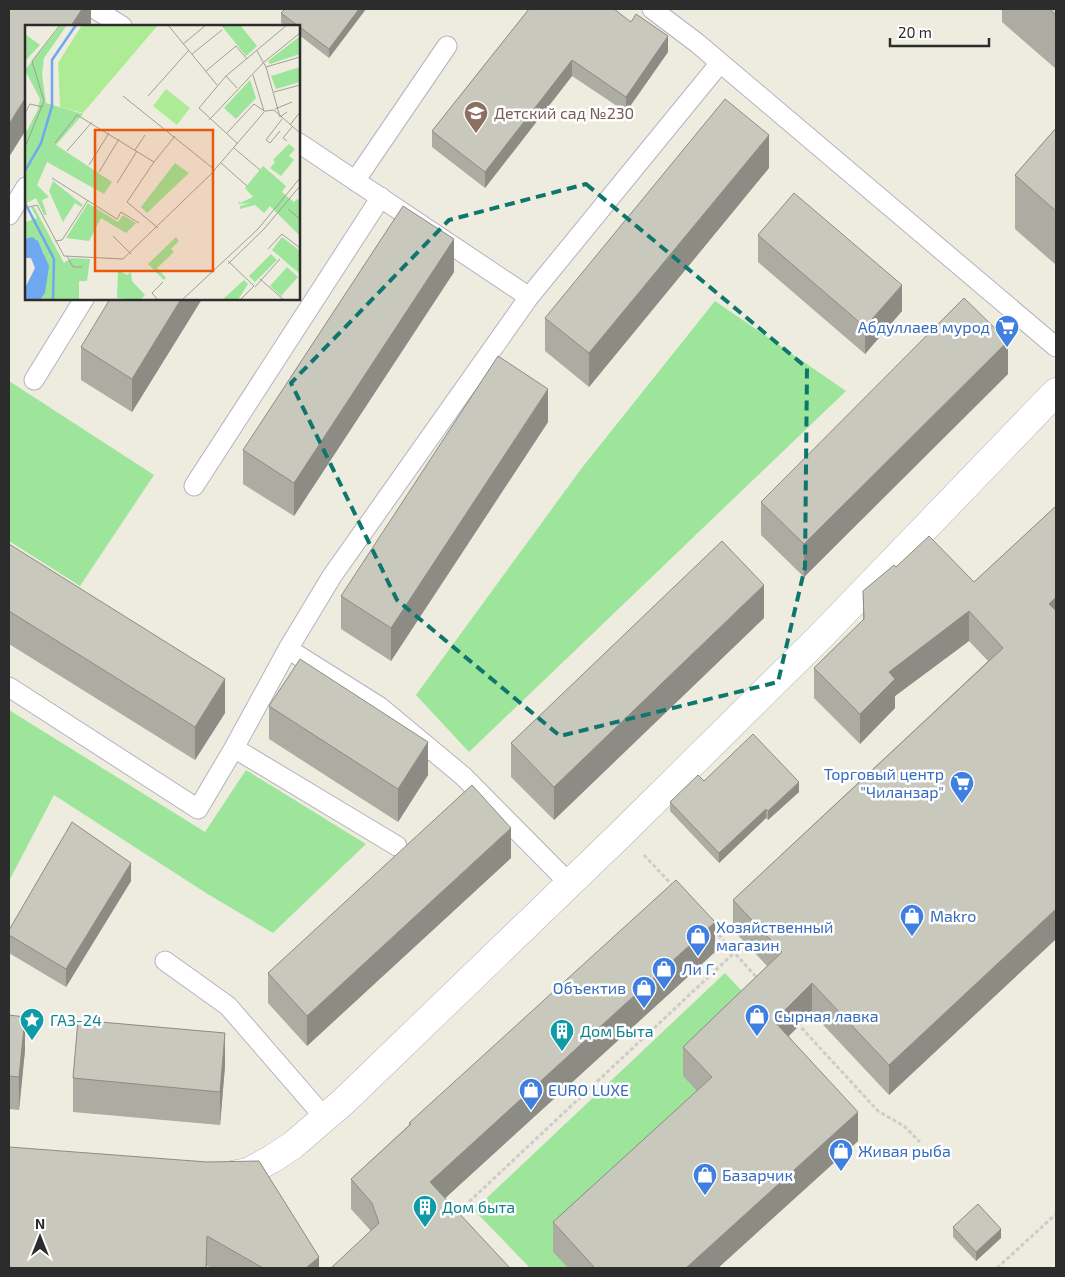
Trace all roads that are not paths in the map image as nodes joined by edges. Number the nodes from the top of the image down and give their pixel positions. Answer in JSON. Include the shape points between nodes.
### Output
{"nodes":[{"id":1,"x":95,"y":9,"type":"edge"},
{"id":2,"x":652,"y":9,"type":"edge"},
{"id":3,"x":120,"y":25,"type":"edge"},
{"id":4,"x":448,"y":46,"type":"dead end"},
{"id":5,"x":720,"y":63,"type":"junction"},
{"id":6,"x":300,"y":144,"type":"edge"},
{"id":7,"x":355,"y":181,"type":"junction"},
{"id":8,"x":25,"y":189,"type":"edge"},
{"id":9,"x":380,"y":197,"type":"junction"},
{"id":10,"x":9,"y":215,"type":"edge"},
{"id":11,"x":529,"y":297,"type":"junction"},
{"id":12,"x":83,"y":300,"type":"edge"},
{"id":13,"x":1056,"y":347,"type":"edge"},
{"id":14,"x":34,"y":380,"type":"dead end"},
{"id":15,"x":1056,"y":392,"type":"edge"},
{"id":16,"x":194,"y":486,"type":"dead end"},
{"id":17,"x":288,"y":650,"type":"junction"},
{"id":18,"x":9,"y":686,"type":"edge"},
{"id":19,"x":234,"y":748,"type":"junction"},
{"id":20,"x":397,"y":846,"type":"dead end"},
{"id":21,"x":570,"y":884,"type":"junction"},
{"id":22,"x":165,"y":961,"type":"dead end"},
{"id":23,"x":325,"y":1118,"type":"junction"},
{"id":24,"x":198,"y":1176,"type":"edge"}],
"edges":[{"from":1,"to":3,"type":"lane"},
{"from":2,"to":5,"type":"lane"},
{"from":4,"to":7,"type":"lane"},
{"from":5,"to":11,"type":"lane"},
{"from":5,"to":13,"type":"lane"},
{"from":6,"to":7,"type":"lane"},
{"from":7,"to":9,"type":"lane"},
{"from":8,"to":10,"type":"lane"},
{"from":9,"to":11,"type":"lane"},
{"from":9,"to":16,"type":"lane"},
{"from":11,"to":17,"type":"lane","via":[[332,576]]},
{"from":12,"to":14,"type":"lane"},
{"from":15,"to":21,"type":"street","via":[[821,636]]},
{"from":17,"to":19,"type":"lane"},
{"from":17,"to":21,"type":"lane","via":[[380,707],[463,776]]},
{"from":18,"to":19,"type":"lane","via":[[198,809]]},
{"from":19,"to":20,"type":"lane"},
{"from":21,"to":23,"type":"street"},
{"from":22,"to":23,"type":"lane","via":[[228,1006]]},
{"from":23,"to":24,"type":"street","via":[[293,1145],[248,1172]]}]}
